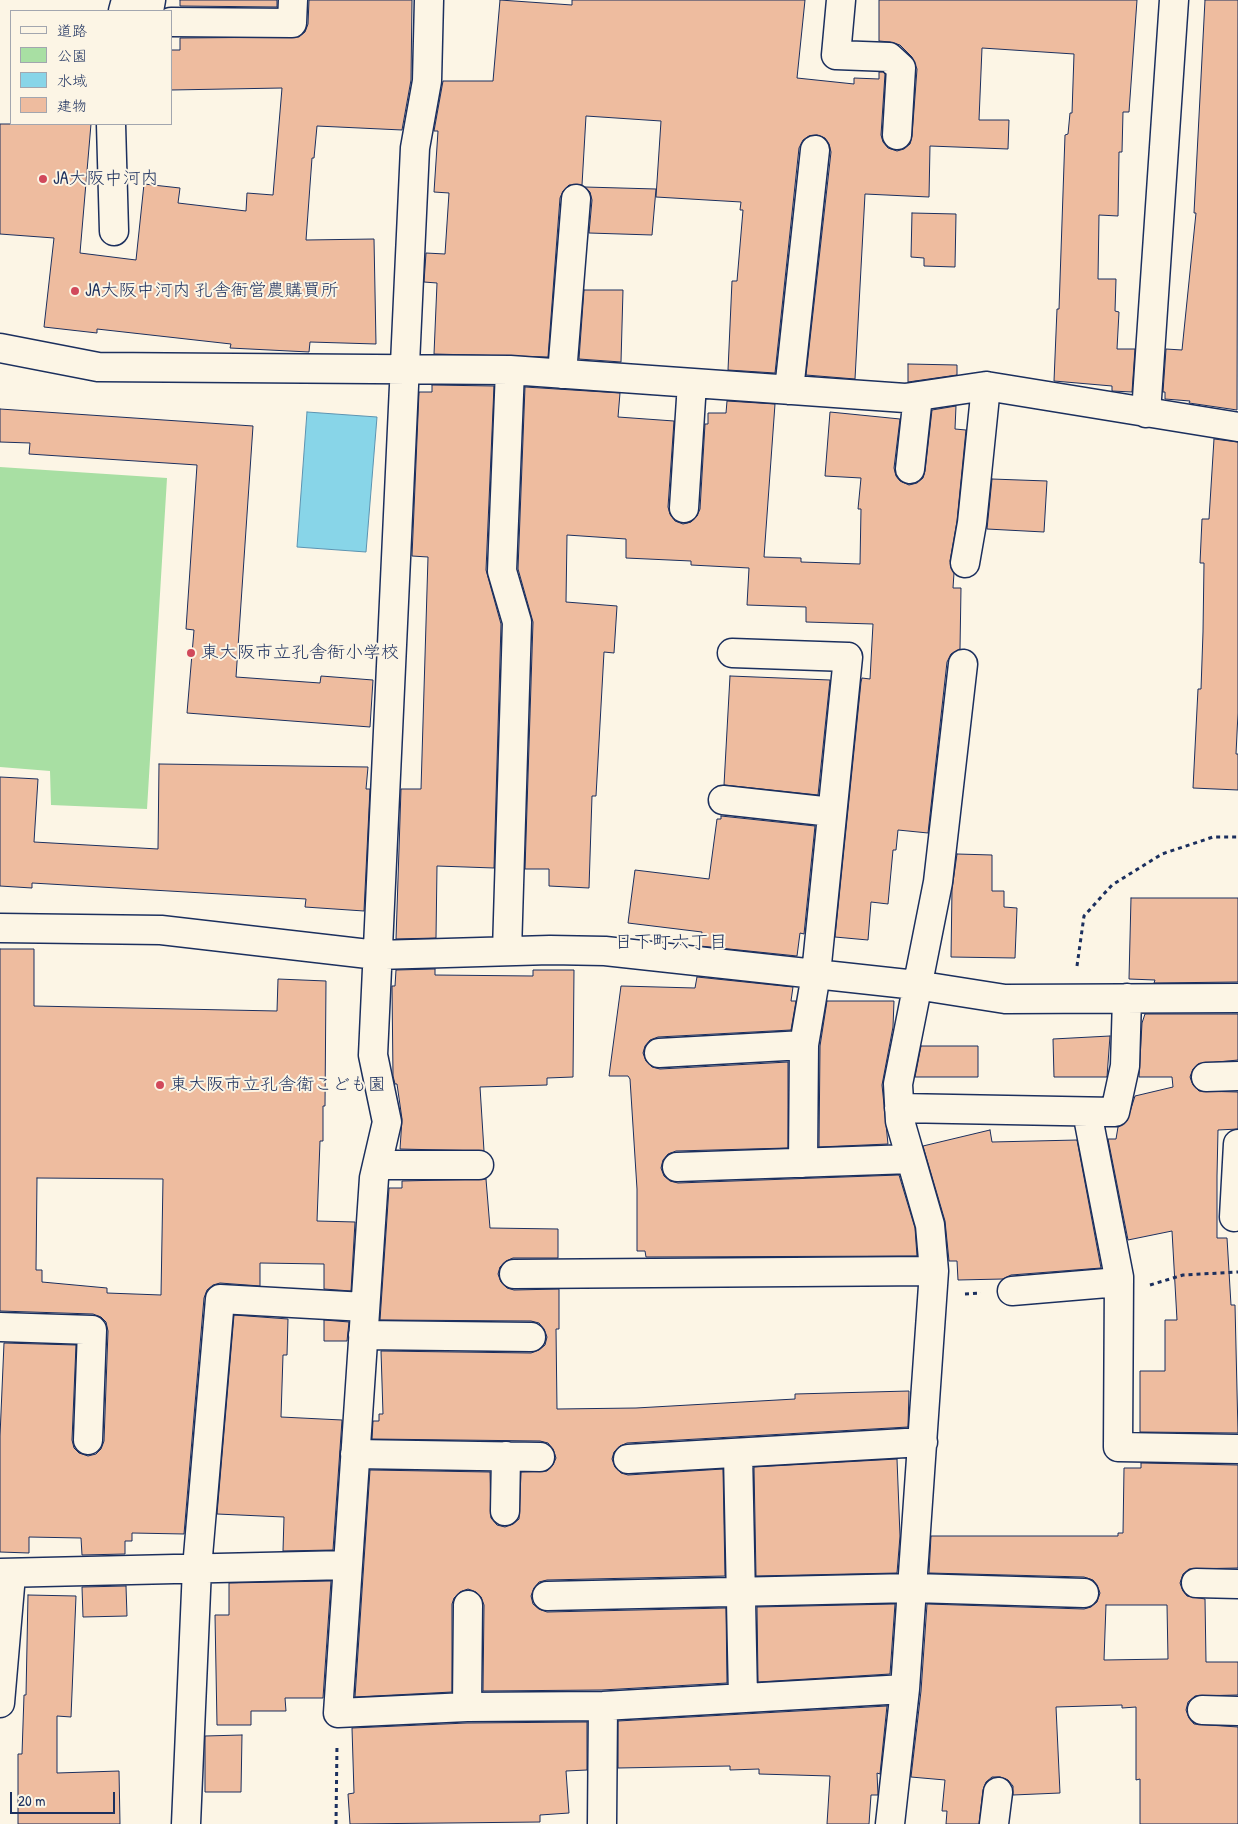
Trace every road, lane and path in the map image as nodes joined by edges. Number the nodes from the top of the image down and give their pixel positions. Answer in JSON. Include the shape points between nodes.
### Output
{"nodes":[{"id":1,"x":292,"y":0,"type":"edge"},
{"id":2,"x":430,"y":0,"type":"edge"},
{"id":3,"x":841,"y":0,"type":"edge"},
{"id":4,"x":1174,"y":0,"type":"edge"},
{"id":5,"x":172,"y":22,"type":"edge"},
{"id":6,"x":111,"y":125,"type":"edge"},
{"id":7,"x":897,"y":136,"type":"dead end"},
{"id":8,"x":815,"y":150,"type":"dead end"},
{"id":9,"x":576,"y":199,"type":"dead end"},
{"id":10,"x":114,"y":231,"type":"dead end"},
{"id":11,"x":0,"y":348,"type":"edge"},
{"id":12,"x":404,"y":368,"type":"junction"},
{"id":13,"x":510,"y":370,"type":"junction"},
{"id":14,"x":562,"y":374,"type":"junction"},
{"id":15,"x":692,"y":383,"type":"junction"},
{"id":16,"x":986,"y":386,"type":"junction"},
{"id":17,"x":789,"y":390,"type":"junction"},
{"id":18,"x":918,"y":396,"type":"junction"},
{"id":19,"x":1146,"y":413,"type":"junction"},
{"id":20,"x":1238,"y":427,"type":"edge"},
{"id":21,"x":910,"y":469,"type":"dead end"},
{"id":22,"x":684,"y":508,"type":"dead end"},
{"id":23,"x":965,"y":563,"type":"dead end"},
{"id":24,"x":732,"y":652,"type":"dead end"},
{"id":25,"x":963,"y":664,"type":"dead end"},
{"id":26,"x":723,"y":800,"type":"dead end"},
{"id":27,"x":832,"y":812,"type":"junction"},
{"id":28,"x":1238,"y":837,"type":"edge"},
{"id":29,"x":0,"y":928,"type":"edge"},
{"id":30,"x":507,"y":951,"type":"junction"},
{"id":31,"x":377,"y":955,"type":"junction"},
{"id":32,"x":816,"y":974,"type":"junction"},
{"id":33,"x":916,"y":985,"type":"junction"},
{"id":34,"x":1127,"y":998,"type":"junction"},
{"id":35,"x":1238,"y":998,"type":"edge"},
{"id":36,"x":1072,"y":999,"type":"junction"},
{"id":37,"x":804,"y":1045,"type":"junction"},
{"id":38,"x":659,"y":1052,"type":"dead end"},
{"id":39,"x":1206,"y":1076,"type":"dead end"},
{"id":40,"x":1238,"y":1076,"type":"edge"},
{"id":41,"x":900,"y":1108,"type":"junction"},
{"id":42,"x":1087,"y":1112,"type":"junction"},
{"id":43,"x":1238,"y":1144,"type":"edge"},
{"id":44,"x":911,"y":1159,"type":"junction"},
{"id":45,"x":803,"y":1163,"type":"junction"},
{"id":46,"x":377,"y":1165,"type":"junction"},
{"id":47,"x":479,"y":1165,"type":"dead end"},
{"id":48,"x":677,"y":1167,"type":"dead end"},
{"id":49,"x":1234,"y":1218,"type":"dead end"},
{"id":50,"x":1238,"y":1272,"type":"edge"},
{"id":51,"x":514,"y":1274,"type":"dead end"},
{"id":52,"x":934,"y":1283,"type":"junction"},
{"id":53,"x":1119,"y":1289,"type":"junction"},
{"id":54,"x":1012,"y":1291,"type":"joint"},
{"id":55,"x":365,"y":1307,"type":"junction"},
{"id":56,"x":0,"y":1327,"type":"edge"},
{"id":57,"x":363,"y":1335,"type":"junction"},
{"id":58,"x":531,"y":1337,"type":"dead end"},
{"id":59,"x":88,"y":1440,"type":"dead end"},
{"id":60,"x":923,"y":1442,"type":"junction"},
{"id":61,"x":1238,"y":1449,"type":"edge"},
{"id":62,"x":738,"y":1453,"type":"junction"},
{"id":63,"x":355,"y":1454,"type":"junction"},
{"id":64,"x":506,"y":1456,"type":"junction"},
{"id":65,"x":540,"y":1457,"type":"dead end"},
{"id":66,"x":628,"y":1459,"type":"dead end"},
{"id":67,"x":505,"y":1510,"type":"dead end"},
{"id":68,"x":348,"y":1566,"type":"junction"},
{"id":69,"x":197,"y":1568,"type":"junction"},
{"id":70,"x":5,"y":1574,"type":"edge"},
{"id":71,"x":1196,"y":1583,"type":"dead end"},
{"id":72,"x":1238,"y":1584,"type":"edge"},
{"id":73,"x":912,"y":1588,"type":"junction"},
{"id":74,"x":741,"y":1592,"type":"junction"},
{"id":75,"x":1084,"y":1593,"type":"dead end"},
{"id":76,"x":547,"y":1596,"type":"dead end"},
{"id":77,"x":468,"y":1605,"type":"dead end"},
{"id":78,"x":905,"y":1690,"type":"junction"},
{"id":79,"x":0,"y":1694,"type":"edge"},
{"id":80,"x":743,"y":1698,"type":"junction"},
{"id":81,"x":603,"y":1706,"type":"junction"},
{"id":82,"x":467,"y":1707,"type":"junction"},
{"id":83,"x":1202,"y":1710,"type":"dead end"},
{"id":84,"x":1238,"y":1711,"type":"edge"},
{"id":85,"x":338,"y":1714,"type":"junction"},
{"id":86,"x":998,"y":1792,"type":"dead end"},
{"id":87,"x":186,"y":1824,"type":"edge"},
{"id":88,"x":336,"y":1824,"type":"edge"},
{"id":89,"x":602,"y":1824,"type":"edge"},
{"id":90,"x":890,"y":1824,"type":"edge"},
{"id":91,"x":994,"y":1824,"type":"edge"}],
"edges":[{"from":1,"to":5,"type":"street","via":[[292,23]]},
{"from":2,"to":12,"type":"street","via":[[427,80],[415,148]]},
{"from":3,"to":7,"type":"street","via":[[836,55],[889,56],[901,68]]},
{"from":4,"to":19,"type":"street"},
{"from":6,"to":10,"type":"street"},
{"from":8,"to":17,"type":"street"},
{"from":9,"to":14,"type":"street"},
{"from":11,"to":12,"type":"street","via":[[98,367]]},
{"from":12,"to":13,"type":"street"},
{"from":12,"to":31,"type":"street"},
{"from":13,"to":14,"type":"street"},
{"from":13,"to":30,"type":"street","via":[[502,571],[517,622]]},
{"from":14,"to":15,"type":"street"},
{"from":15,"to":17,"type":"street"},
{"from":15,"to":22,"type":"street"},
{"from":16,"to":18,"type":"street"},
{"from":16,"to":19,"type":"street"},
{"from":16,"to":23,"type":"street"},
{"from":17,"to":18,"type":"street","via":[[905,398]]},
{"from":18,"to":21,"type":"street"},
{"from":19,"to":20,"type":"street"},
{"from":24,"to":27,"type":"street","via":[[848,657]]},
{"from":25,"to":33,"type":"street","via":[[938,882]]},
{"from":26,"to":27,"type":"street"},
{"from":27,"to":32,"type":"street"},
{"from":28,"to":36,"type":"path","via":[[1213,837],[1162,854],[1112,885],[1084,916]]},
{"from":29,"to":31,"type":"street","via":[[161,930]]},
{"from":30,"to":31,"type":"street"},
{"from":30,"to":32,"type":"street","via":[[605,951]]},
{"from":31,"to":46,"type":"street","via":[[373,1056],[387,1122]]},
{"from":32,"to":33,"type":"street"},
{"from":32,"to":37,"type":"street"},
{"from":33,"to":36,"type":"street","via":[[1005,999]]},
{"from":33,"to":41,"type":"street","via":[[898,1084]]},
{"from":34,"to":35,"type":"street"},
{"from":34,"to":36,"type":"street"},
{"from":34,"to":42,"type":"street","via":[[1125,1066],[1115,1112]]},
{"from":37,"to":38,"type":"street"},
{"from":37,"to":45,"type":"street"},
{"from":39,"to":40,"type":"street"},
{"from":41,"to":42,"type":"street"},
{"from":41,"to":44,"type":"street","via":[[900,1121]]},
{"from":42,"to":53,"type":"street"},
{"from":43,"to":49,"type":"street"},
{"from":44,"to":45,"type":"street"},
{"from":44,"to":52,"type":"street","via":[[930,1225]]},
{"from":45,"to":48,"type":"street"},
{"from":46,"to":47,"type":"street"},
{"from":46,"to":55,"type":"street"},
{"from":50,"to":53,"type":"path","via":[[1182,1275]]},
{"from":51,"to":52,"type":"street"},
{"from":52,"to":54,"type":"path"},
{"from":52,"to":60,"type":"street"},
{"from":53,"to":54,"type":"street"},
{"from":53,"to":61,"type":"street","via":[[1118,1447]]},
{"from":55,"to":57,"type":"street"},
{"from":55,"to":69,"type":"street","via":[[220,1299]]},
{"from":56,"to":59,"type":"street","via":[[92,1330]]},
{"from":57,"to":58,"type":"street"},
{"from":57,"to":63,"type":"street"},
{"from":60,"to":62,"type":"street"},
{"from":60,"to":73,"type":"street"},
{"from":62,"to":66,"type":"street"},
{"from":62,"to":74,"type":"street"},
{"from":63,"to":64,"type":"street"},
{"from":63,"to":68,"type":"street"},
{"from":64,"to":65,"type":"street"},
{"from":64,"to":67,"type":"street"},
{"from":68,"to":69,"type":"street"},
{"from":68,"to":85,"type":"street"},
{"from":69,"to":70,"type":"street"},
{"from":69,"to":87,"type":"street"},
{"from":70,"to":79,"type":"street"},
{"from":71,"to":72,"type":"street"},
{"from":73,"to":74,"type":"street"},
{"from":73,"to":75,"type":"street"},
{"from":73,"to":78,"type":"street"},
{"from":74,"to":76,"type":"street"},
{"from":74,"to":80,"type":"street"},
{"from":77,"to":82,"type":"street"},
{"from":78,"to":80,"type":"street"},
{"from":78,"to":90,"type":"street"},
{"from":80,"to":81,"type":"street"},
{"from":81,"to":82,"type":"street"},
{"from":81,"to":89,"type":"street"},
{"from":82,"to":85,"type":"street"},
{"from":83,"to":84,"type":"street"},
{"from":85,"to":88,"type":"path"},
{"from":86,"to":91,"type":"street"}]}
